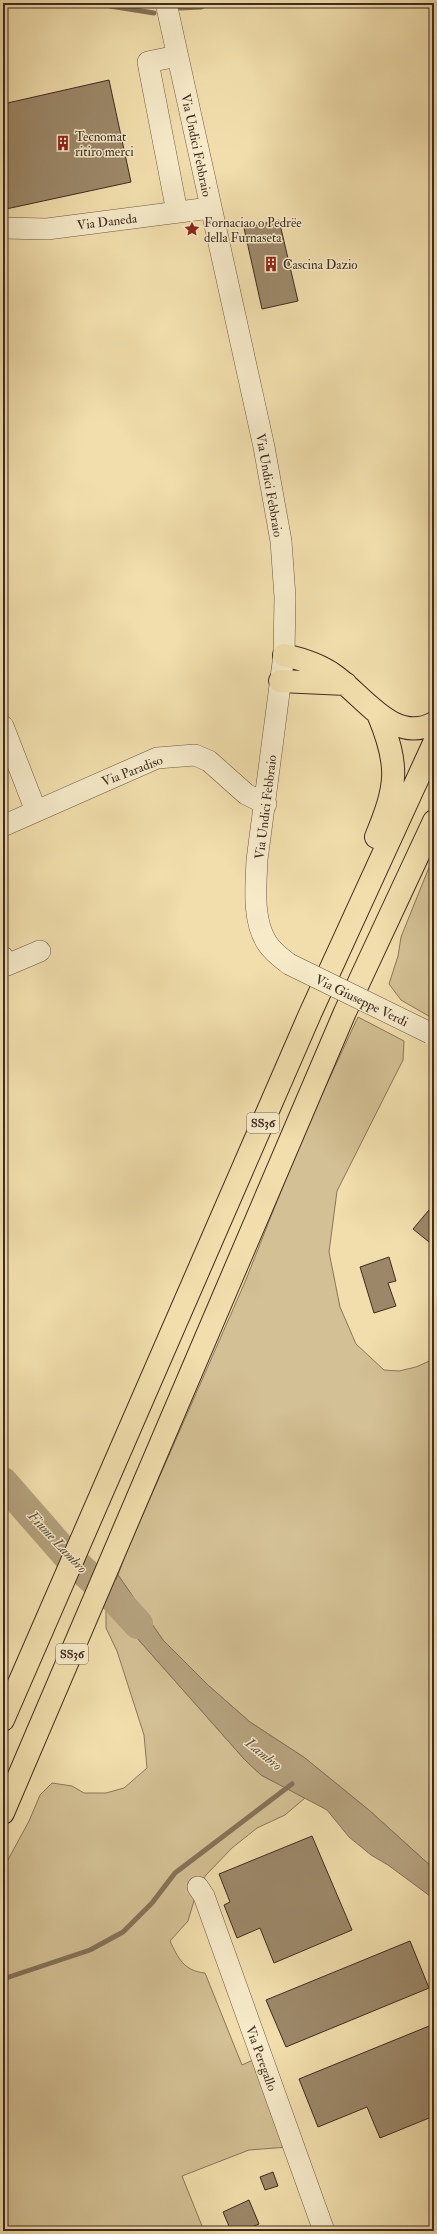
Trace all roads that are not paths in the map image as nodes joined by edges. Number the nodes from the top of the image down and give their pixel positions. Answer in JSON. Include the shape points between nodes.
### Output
{"nodes":[{"id":1,"x":166,"y":3,"type":"edge"},
{"id":2,"x":178,"y":56,"type":"junction"},
{"id":3,"x":210,"y":208,"type":"junction"},
{"id":4,"x":177,"y":212,"type":"junction"},
{"id":5,"x":3,"y":228,"type":"edge"},
{"id":6,"x":284,"y":656,"type":"junction"},
{"id":7,"x":280,"y":681,"type":"junction"},
{"id":8,"x":346,"y":684,"type":"junction"},
{"id":9,"x":378,"y":714,"type":"junction"},
{"id":10,"x":434,"y":723,"type":"edge"},
{"id":11,"x":3,"y":726,"type":"edge"},
{"id":12,"x":434,"y":743,"type":"edge"},
{"id":13,"x":266,"y":804,"type":"junction"},
{"id":14,"x":36,"y":811,"type":"junction"},
{"id":15,"x":434,"y":821,"type":"edge"},
{"id":16,"x":3,"y":826,"type":"edge"},
{"id":17,"x":40,"y":951,"type":"dead end"},
{"id":18,"x":3,"y":957,"type":"edge"},
{"id":19,"x":289,"y":964,"type":"joint"},
{"id":20,"x":310,"y":1014,"type":"junction"},
{"id":21,"x":432,"y":1034,"type":"edge"},
{"id":22,"x":3,"y":1720,"type":"edge"},
{"id":23,"x":3,"y":1812,"type":"edge"},
{"id":24,"x":198,"y":1886,"type":"dead end"},
{"id":25,"x":324,"y":2231,"type":"edge"}],
"edges":[{"from":1,"to":2,"type":"street","name":"Via Undici Febbraio"},
{"from":2,"to":3,"type":"street","name":"Via Undici Febbraio"},
{"from":2,"to":4,"type":"street","via":[[148,62]]},
{"from":3,"to":4,"type":"street","name":"Via Daneda"},
{"from":3,"to":6,"type":"street","name":"Via Undici Febbraio","via":[[264,447],[281,541],[285,597]]},
{"from":4,"to":5,"type":"street","name":"Via Daneda","via":[[47,229]]},
{"from":6,"to":7,"type":"street","name":"Via Undici Febbraio"},
{"from":6,"to":8,"type":"highway","via":[[302,659],[321,667]]},
{"from":7,"to":8,"type":"highway"},
{"from":7,"to":13,"type":"street","name":"Via Undici Febbraio"},
{"from":8,"to":9,"type":"highway"},
{"from":9,"to":10,"type":"highway","via":[[401,727],[416,728]]},
{"from":9,"to":20,"type":"highway","via":[[393,754],[393,791],[325,953]]},
{"from":11,"to":14,"type":"street"},
{"from":12,"to":20,"type":"highway","number":"SS36"},
{"from":13,"to":14,"type":"street","name":"Via Paradiso","via":[[246,794],[209,761],[195,755],[178,755],[157,758]]},
{"from":13,"to":19,"type":"street","name":"Via Undici Febbraio","via":[[257,860],[258,915],[266,942]]},
{"from":14,"to":16,"type":"street","name":"Via Paradiso"},
{"from":15,"to":23,"type":"highway","number":"SS36","via":[[345,1012]]},
{"from":17,"to":18,"type":"street","via":[[7,965]]},
{"from":19,"to":21,"type":"street","name":"Via Giuseppe Verdi","bridge":true},
{"from":20,"to":22,"type":"highway","number":"SS36"},
{"from":24,"to":25,"type":"street","name":"Via Peregallo","via":[[204,1896]]}]}
